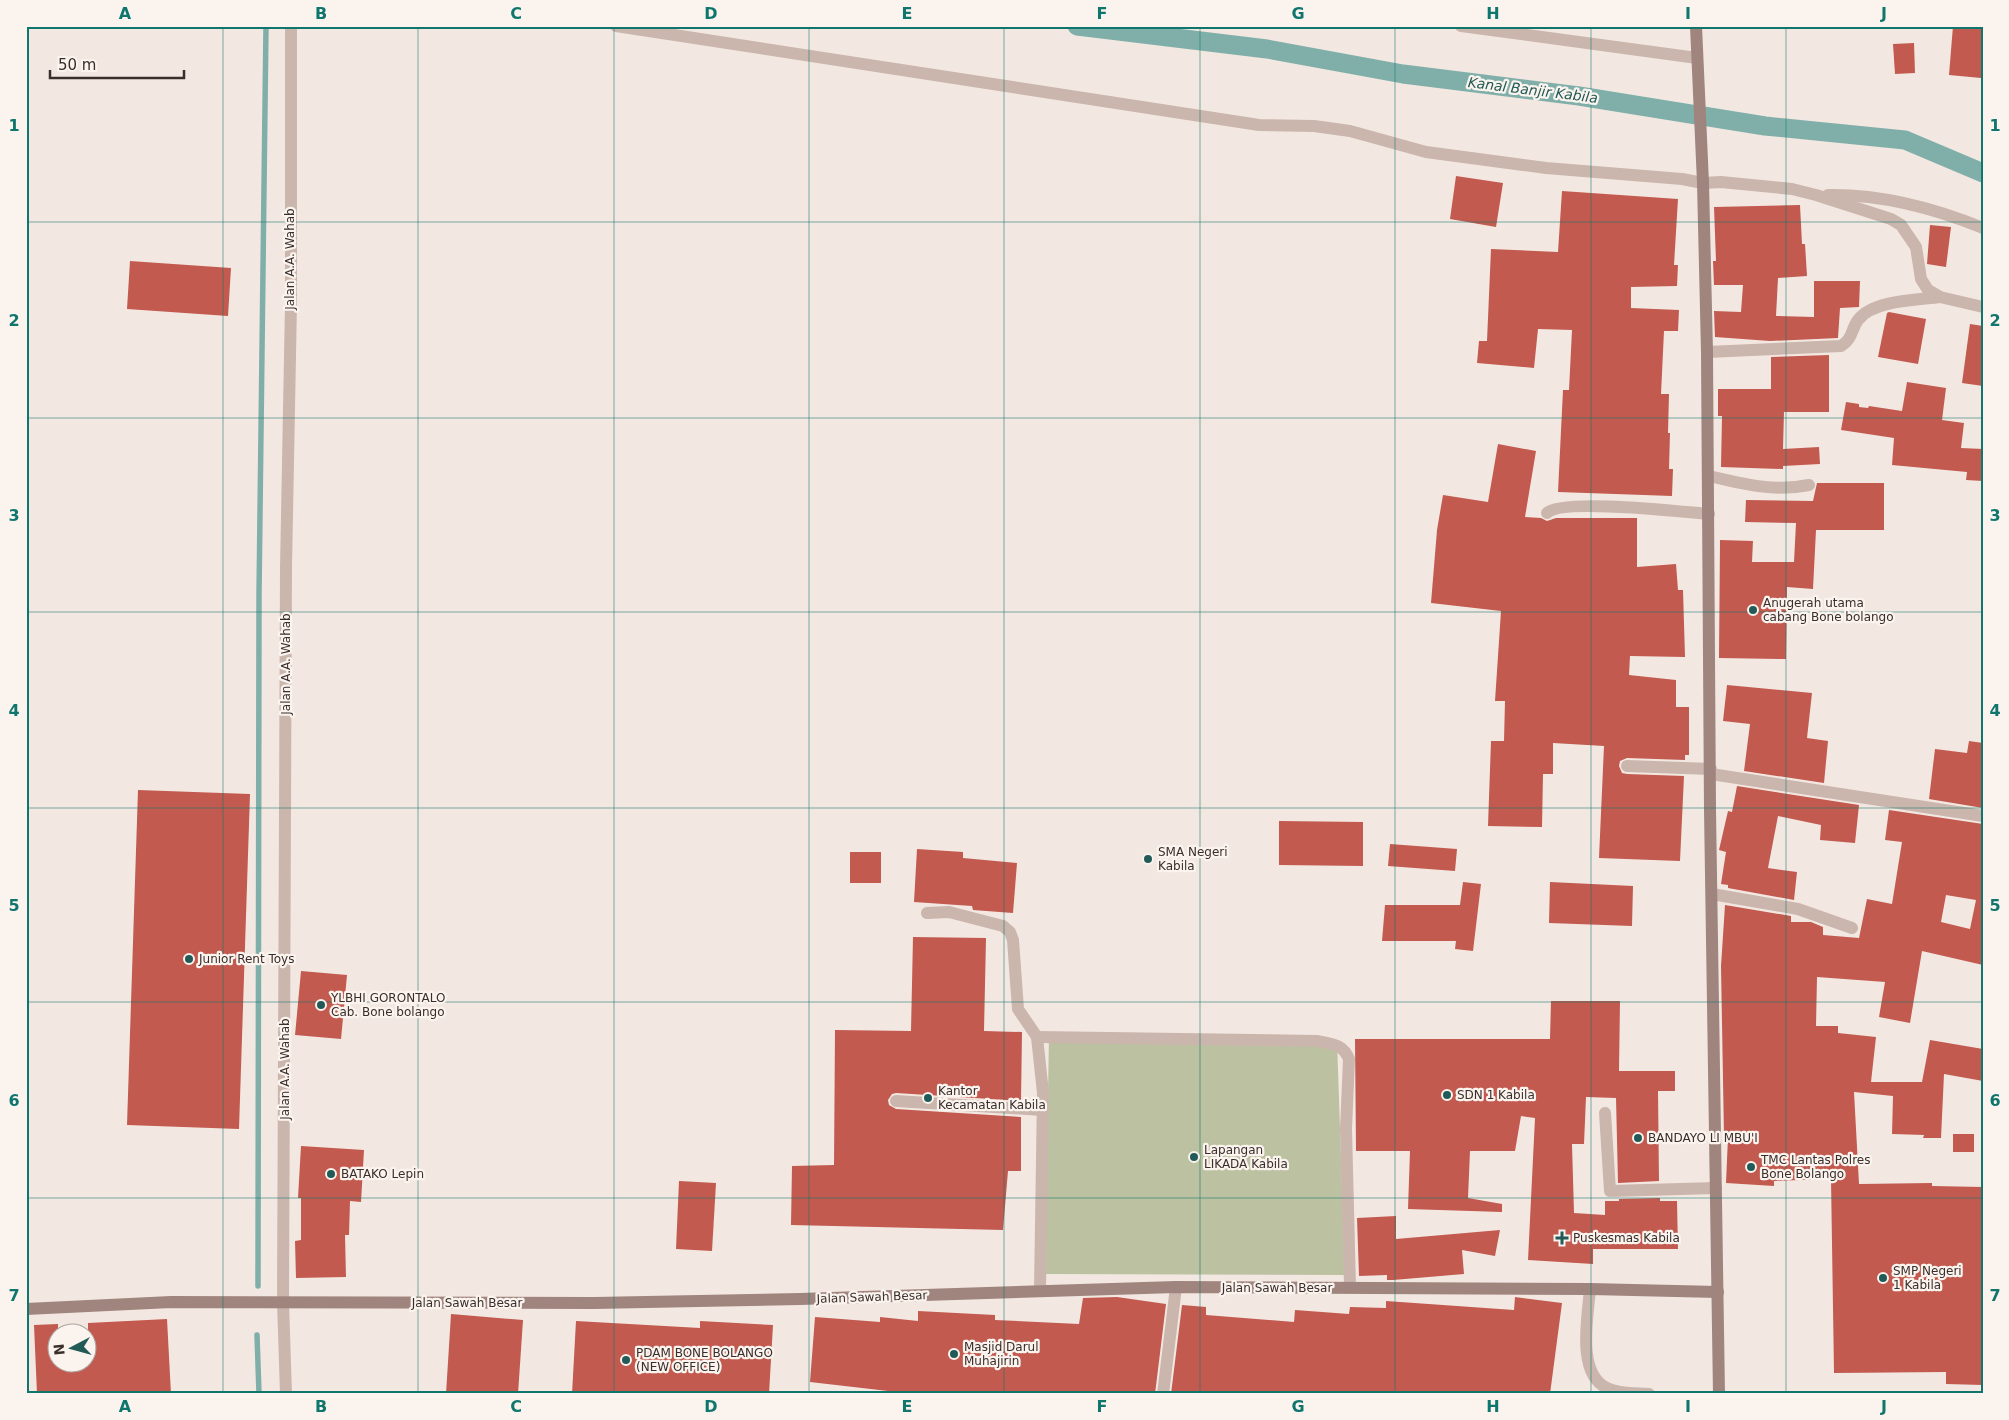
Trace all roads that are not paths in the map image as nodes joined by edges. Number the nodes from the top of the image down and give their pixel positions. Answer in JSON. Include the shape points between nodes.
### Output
{"nodes":[{"id":1,"x":291,"y":26,"type":"edge"},
{"id":2,"x":616,"y":26,"type":"edge"},
{"id":3,"x":1461,"y":26,"type":"edge"},
{"id":4,"x":1696,"y":26,"type":"edge"},
{"id":5,"x":1696,"y":62,"type":"junction"},
{"id":6,"x":1702,"y":178,"type":"junction"},
{"id":7,"x":1816,"y":195,"type":"junction"},
{"id":8,"x":1983,"y":228,"type":"edge"},
{"id":9,"x":1940,"y":297,"type":"junction"},
{"id":10,"x":1983,"y":307,"type":"edge"},
{"id":11,"x":1707,"y":352,"type":"junction"},
{"id":12,"x":1709,"y":476,"type":"junction"},
{"id":13,"x":1809,"y":485,"type":"dead end"},
{"id":14,"x":1547,"y":513,"type":"dead end"},
{"id":15,"x":1709,"y":514,"type":"junction"},
{"id":16,"x":1628,"y":766,"type":"dead end"},
{"id":17,"x":1711,"y":771,"type":"junction"},
{"id":18,"x":1983,"y":816,"type":"edge"},
{"id":19,"x":1712,"y":894,"type":"junction"},
{"id":20,"x":927,"y":913,"type":"dead end"},
{"id":21,"x":1852,"y":928,"type":"dead end"},
{"id":22,"x":1037,"y":1037,"type":"junction"},
{"id":23,"x":896,"y":1101,"type":"dead end"},
{"id":24,"x":1043,"y":1110,"type":"junction"},
{"id":25,"x":1605,"y":1113,"type":"dead end"},
{"id":26,"x":1716,"y":1188,"type":"junction"},
{"id":27,"x":1176,"y":1287,"type":"junction"},
{"id":28,"x":1350,"y":1287,"type":"junction"},
{"id":29,"x":1590,"y":1289,"type":"junction"},
{"id":30,"x":1040,"y":1290,"type":"junction"},
{"id":31,"x":1718,"y":1292,"type":"junction"},
{"id":32,"x":283,"y":1302,"type":"junction"},
{"id":33,"x":26,"y":1310,"type":"edge"},
{"id":34,"x":286,"y":1394,"type":"edge"},
{"id":35,"x":1163,"y":1394,"type":"edge"},
{"id":36,"x":1649,"y":1394,"type":"edge"},
{"id":37,"x":1720,"y":1394,"type":"edge"}],
"edges":[{"from":1,"to":32,"type":"street","name":"Jalan A.A. Wahab"},
{"from":2,"to":6,"type":"street","via":[[1259,125],[1314,126],[1350,131],[1426,152],[1546,168]]},
{"from":3,"to":5,"type":"street"},
{"from":4,"to":5,"type":"main road"},
{"from":5,"to":6,"type":"main road"},
{"from":6,"to":7,"type":"street"},
{"from":6,"to":11,"type":"main road"},
{"from":7,"to":8,"type":"street","via":[[1857,194],[1900,202]]},
{"from":7,"to":9,"type":"street","via":[[1901,224],[1916,247],[1923,284]]},
{"from":9,"to":10,"type":"street"},
{"from":9,"to":11,"type":"street","via":[[1904,301],[1871,310],[1858,319],[1846,343],[1834,347]]},
{"from":11,"to":12,"type":"main road"},
{"from":12,"to":13,"type":"street","via":[[1758,487]]},
{"from":12,"to":15,"type":"main road"},
{"from":14,"to":15,"type":"street","via":[[1553,508],[1584,507]]},
{"from":15,"to":17,"type":"main road"},
{"from":16,"to":17,"type":"street"},
{"from":17,"to":18,"type":"street"},
{"from":17,"to":19,"type":"main road"},
{"from":19,"to":21,"type":"street","via":[[1798,909]]},
{"from":19,"to":26,"type":"main road"},
{"from":20,"to":22,"type":"street","via":[[948,912],[974,917],[1004,926],[1010,932],[1018,1009]]},
{"from":22,"to":24,"type":"street"},
{"from":22,"to":28,"type":"street","via":[[1318,1041],[1338,1045],[1345,1050],[1349,1059],[1346,1129]]},
{"from":23,"to":24,"type":"street"},
{"from":24,"to":30,"type":"street"},
{"from":25,"to":26,"type":"street","via":[[1610,1191]]},
{"from":26,"to":31,"type":"main road"},
{"from":27,"to":28,"type":"main road","name":"Jalan Sawah Besar"},
{"from":27,"to":30,"type":"main road","name":"Jalan Sawah Besar"},
{"from":27,"to":35,"type":"street"},
{"from":28,"to":29,"type":"main road","name":"Jalan Sawah Besar"},
{"from":29,"to":31,"type":"main road","name":"Jalan Sawah Besar"},
{"from":29,"to":36,"type":"street","via":[[1586,1342],[1593,1376],[1608,1388]]},
{"from":30,"to":32,"type":"main road","name":"Jalan Sawah Besar","via":[[594,1303]]},
{"from":31,"to":37,"type":"main road"},
{"from":32,"to":33,"type":"main road","name":"Jalan Sawah Besar","via":[[171,1302]]},
{"from":32,"to":34,"type":"street","name":"Jalan A.A. Wahab"}]}
